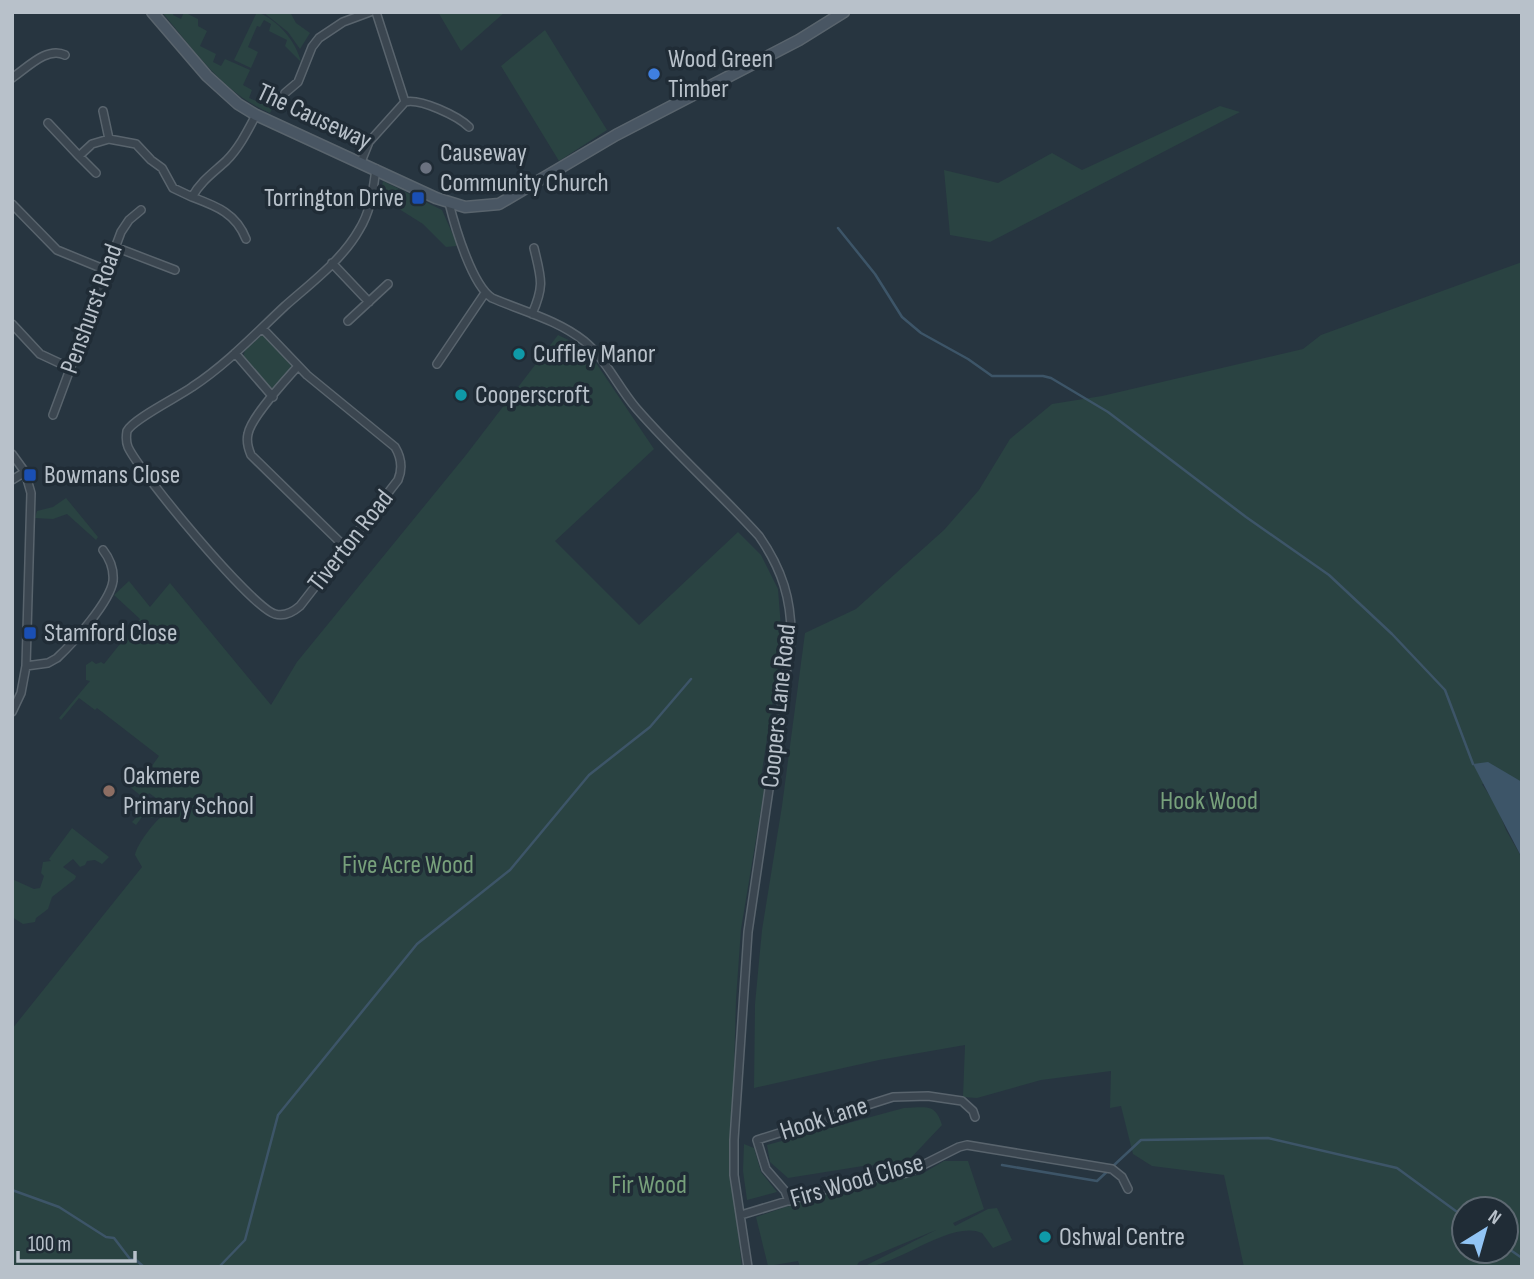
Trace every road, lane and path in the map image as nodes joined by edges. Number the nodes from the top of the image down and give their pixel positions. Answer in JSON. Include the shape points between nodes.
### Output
{"nodes":[{"id":1,"x":152,"y":12,"type":"edge"},
{"id":2,"x":370,"y":12,"type":"edge"},
{"id":3,"x":376,"y":12,"type":"edge"},
{"id":4,"x":844,"y":12,"type":"edge"},
{"id":5,"x":65,"y":55,"type":"dead end"},
{"id":6,"x":12,"y":78,"type":"edge"},
{"id":7,"x":285,"y":93,"type":"dead end"},
{"id":8,"x":405,"y":102,"type":"junction"},
{"id":9,"x":103,"y":111,"type":"dead end"},
{"id":10,"x":256,"y":116,"type":"junction"},
{"id":11,"x":48,"y":123,"type":"dead end"},
{"id":12,"x":469,"y":127,"type":"dead end"},
{"id":13,"x":110,"y":139,"type":"junction"},
{"id":14,"x":79,"y":156,"type":"junction"},
{"id":15,"x":361,"y":162,"type":"junction"},
{"id":16,"x":376,"y":169,"type":"junction"},
{"id":17,"x":96,"y":173,"type":"dead end"},
{"id":18,"x":192,"y":197,"type":"junction"},
{"id":19,"x":449,"y":203,"type":"junction"},
{"id":20,"x":12,"y":204,"type":"edge"},
{"id":21,"x":141,"y":210,"type":"dead end"},
{"id":22,"x":246,"y":239,"type":"dead end"},
{"id":23,"x":115,"y":247,"type":"junction"},
{"id":24,"x":534,"y":248,"type":"dead end"},
{"id":25,"x":332,"y":263,"type":"junction"},
{"id":26,"x":106,"y":270,"type":"junction"},
{"id":27,"x":175,"y":270,"type":"dead end"},
{"id":28,"x":388,"y":284,"type":"dead end"},
{"id":29,"x":485,"y":293,"type":"junction"},
{"id":30,"x":369,"y":302,"type":"junction"},
{"id":31,"x":532,"y":314,"type":"junction"},
{"id":32,"x":348,"y":321,"type":"dead end"},
{"id":33,"x":12,"y":324,"type":"edge"},
{"id":34,"x":262,"y":328,"type":"junction"},
{"id":35,"x":235,"y":354,"type":"junction"},
{"id":36,"x":437,"y":364,"type":"dead end"},
{"id":37,"x":298,"y":366,"type":"junction"},
{"id":38,"x":70,"y":368,"type":"junction"},
{"id":39,"x":273,"y":397,"type":"junction"},
{"id":40,"x":53,"y":415,"type":"dead end"},
{"id":41,"x":12,"y":454,"type":"edge"},
{"id":42,"x":26,"y":472,"type":"junction"},
{"id":43,"x":12,"y":480,"type":"edge"},
{"id":44,"x":345,"y":547,"type":"junction"},
{"id":45,"x":103,"y":550,"type":"dead end"},
{"id":46,"x":26,"y":666,"type":"junction"},
{"id":47,"x":12,"y":712,"type":"edge"},
{"id":48,"x":975,"y":1117,"type":"dead end"},
{"id":49,"x":1128,"y":1189,"type":"dead end"},
{"id":50,"x":789,"y":1201,"type":"junction"},
{"id":51,"x":741,"y":1215,"type":"junction"},
{"id":52,"x":748,"y":1267,"type":"edge"}],
"edges":[{"from":1,"to":10,"type":"main road","name":"The Causeway","via":[[222,91]]},
{"from":2,"to":7,"type":"street","via":[[319,38],[298,82]]},
{"from":3,"to":8,"type":"street"},
{"from":4,"to":19,"type":"main road","via":[[628,128],[499,204],[465,207]]},
{"from":5,"to":6,"type":"street","via":[[49,53]]},
{"from":8,"to":12,"type":"street","via":[[414,101],[461,119]]},
{"from":8,"to":15,"type":"street","via":[[369,142]]},
{"from":9,"to":13,"type":"street"},
{"from":10,"to":15,"type":"main road","name":"The Causeway"},
{"from":10,"to":18,"type":"street","via":[[242,142]]},
{"from":11,"to":14,"type":"street"},
{"from":13,"to":14,"type":"street","via":[[92,144]]},
{"from":13,"to":18,"type":"street","via":[[136,144],[162,168],[173,188]]},
{"from":14,"to":17,"type":"street"},
{"from":15,"to":16,"type":"main road","name":"The Causeway"},
{"from":16,"to":19,"type":"main road","name":"The Causeway"},
{"from":16,"to":25,"type":"street","via":[[364,222]]},
{"from":18,"to":22,"type":"street","via":[[225,211]]},
{"from":19,"to":29,"type":"street"},
{"from":20,"to":26,"type":"street","via":[[57,250]]},
{"from":21,"to":23,"type":"street","name":"Penshurst Road","via":[[123,227]]},
{"from":23,"to":26,"type":"street","name":"Penshurst Road"},
{"from":23,"to":27,"type":"street"},
{"from":24,"to":31,"type":"street","via":[[542,281]]},
{"from":25,"to":30,"type":"street"},
{"from":25,"to":34,"type":"street"},
{"from":26,"to":38,"type":"street","name":"Penshurst Road"},
{"from":28,"to":30,"type":"street"},
{"from":29,"to":31,"type":"street","name":"Coopers Lane Road"},
{"from":29,"to":36,"type":"street"},
{"from":30,"to":32,"type":"street"},
{"from":31,"to":51,"type":"street","name":"Coopers Lane Road","via":[[568,330],[598,354],[646,420],[759,536],[780,569],[789,598],[791,640],[748,932],[734,1139]]},
{"from":33,"to":38,"type":"street","via":[[40,354]]},
{"from":34,"to":35,"type":"street"},
{"from":34,"to":37,"type":"street","name":"Tiverton Road"},
{"from":35,"to":39,"type":"street"},
{"from":35,"to":44,"type":"street","name":"Tiverton Road","via":[[198,384],[130,426],[126,437],[129,449],[213,556],[274,614],[297,609]]},
{"from":37,"to":39,"type":"street"},
{"from":37,"to":44,"type":"street","name":"Tiverton Road","via":[[400,454],[398,480]]},
{"from":38,"to":40,"type":"street","name":"Penshurst Road"},
{"from":39,"to":44,"type":"street","via":[[249,430],[251,455]]},
{"from":41,"to":42,"type":"street"},
{"from":42,"to":43,"type":"street"},
{"from":42,"to":46,"type":"street","via":[[31,492]]},
{"from":45,"to":46,"type":"street","via":[[113,571],[113,584],[104,601],[57,658]]},
{"from":46,"to":47,"type":"street"},
{"from":48,"to":50,"type":"street","name":"Hook Lane","via":[[962,1101],[893,1097],[757,1140],[765,1169]]},
{"from":49,"to":50,"type":"street","name":"Firs Wood Close","via":[[1112,1169],[967,1145],[908,1173],[857,1180]]},
{"from":50,"to":51,"type":"street","name":"Firs Wood Close"},
{"from":51,"to":52,"type":"street","name":"Coopers Lane Road"}]}
